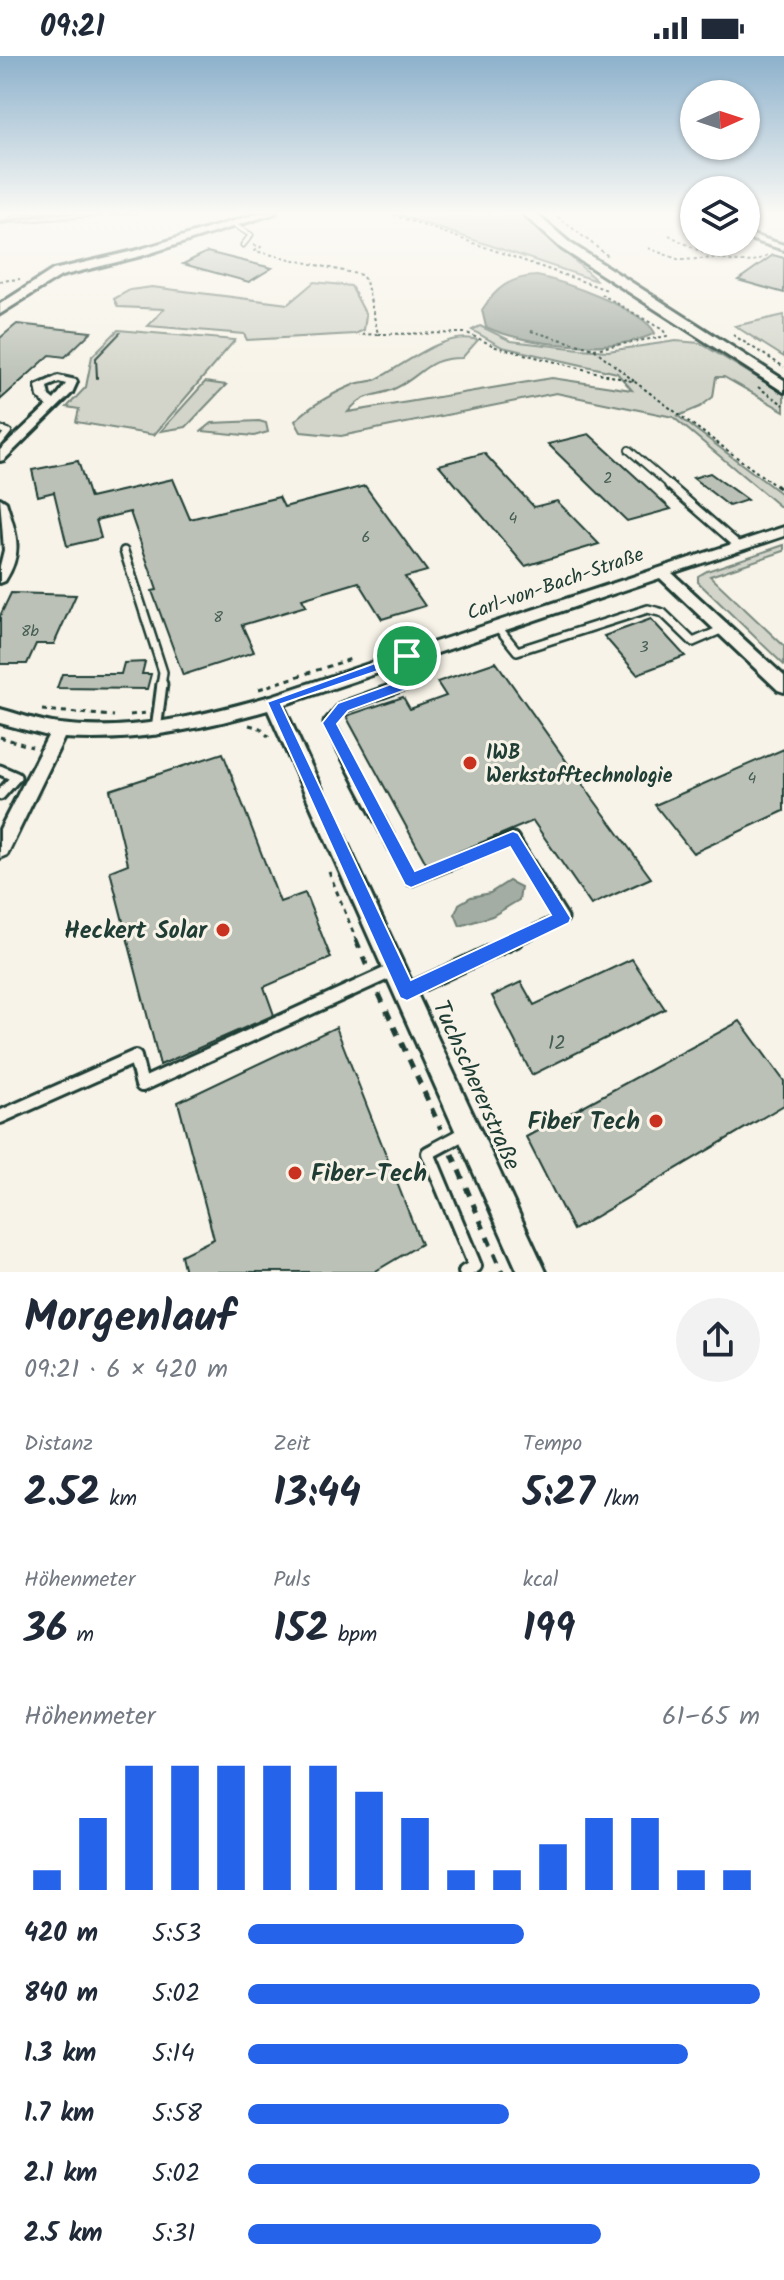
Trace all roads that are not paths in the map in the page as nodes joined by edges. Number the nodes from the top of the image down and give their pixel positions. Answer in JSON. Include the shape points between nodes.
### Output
{"nodes":[{"id":1,"x":71,"y":270,"type":"edge"},
{"id":2,"x":603,"y":270,"type":"edge"},
{"id":3,"x":614,"y":270,"type":"edge"},
{"id":4,"x":0,"y":310,"type":"edge"},
{"id":5,"x":784,"y":374,"type":"edge"},
{"id":6,"x":784,"y":387,"type":"edge"},
{"id":7,"x":52,"y":404,"type":"dead end"},
{"id":8,"x":0,"y":429,"type":"edge"},
{"id":9,"x":0,"y":442,"type":"edge"},
{"id":10,"x":629,"y":450,"type":"dead end"},
{"id":11,"x":0,"y":457,"type":"edge"},
{"id":12,"x":0,"y":502,"type":"edge"},
{"id":13,"x":784,"y":531,"type":"edge"},
{"id":14,"x":739,"y":546,"type":"junction"},
{"id":15,"x":124,"y":551,"type":"dead end"},
{"id":16,"x":661,"y":571,"type":"junction"},
{"id":17,"x":0,"y":578,"type":"edge"},
{"id":18,"x":497,"y":626,"type":"junction"},
{"id":19,"x":723,"y":629,"type":"junction"},
{"id":20,"x":407,"y":656,"type":"junction"},
{"id":21,"x":784,"y":686,"type":"edge"},
{"id":22,"x":264,"y":696,"type":"junction"},
{"id":23,"x":0,"y":716,"type":"edge"},
{"id":24,"x":156,"y":730,"type":"junction"},
{"id":25,"x":59,"y":731,"type":"junction"},
{"id":26,"x":0,"y":770,"type":"edge"},
{"id":27,"x":0,"y":795,"type":"edge"},
{"id":28,"x":0,"y":849,"type":"edge"},
{"id":29,"x":396,"y":969,"type":"junction"},
{"id":30,"x":407,"y":992,"type":"junction"},
{"id":31,"x":0,"y":1117,"type":"edge"},
{"id":32,"x":469,"y":1131,"type":"junction"},
{"id":33,"x":465,"y":1272,"type":"edge"},
{"id":34,"x":532,"y":1272,"type":"edge"}],
"edges":[{"from":1,"to":4,"type":"main road"},
{"from":2,"to":6,"type":"main road"},
{"from":3,"to":5,"type":"main road"},
{"from":7,"to":11,"type":"street"},
{"from":8,"to":9,"type":"lane","via":[[8,432]]},
{"from":10,"to":14,"type":"lane"},
{"from":12,"to":17,"type":"street","via":[[13,548]]},
{"from":13,"to":14,"type":"street","name":"Carl-von-Bach-Straße"},
{"from":14,"to":16,"type":"street","name":"Carl-von-Bach-Straße"},
{"from":15,"to":24,"type":"lane","via":[[163,672]]},
{"from":16,"to":18,"type":"street","name":"Carl-von-Bach-Straße"},
{"from":16,"to":19,"type":"street"},
{"from":18,"to":19,"type":"lane","via":[[517,651],[648,609],[663,613],[693,642]]},
{"from":18,"to":20,"type":"street","name":"Carl-von-Bach-Straße"},
{"from":19,"to":21,"type":"street"},
{"from":20,"to":22,"type":"street","name":"Carl-von-Bach-Straße"},
{"from":20,"to":30,"type":"lane","via":[[422,678],[343,707],[329,723],[411,880],[513,838],[563,918]]},
{"from":22,"to":24,"type":"street","name":"Carl-von-Bach-Straße","via":[[197,724]]},
{"from":22,"to":29,"type":"street","name":"Tuchschererstraße"},
{"from":23,"to":25,"type":"street","name":"Carl-von-Bach-Straße"},
{"from":24,"to":25,"type":"street","name":"Carl-von-Bach-Straße"},
{"from":25,"to":28,"type":"street"},
{"from":26,"to":27,"type":"lane","via":[[16,777]]},
{"from":29,"to":30,"type":"street","name":"Tuchschererstraße"},
{"from":29,"to":31,"type":"lane","via":[[142,1085],[135,1057]]},
{"from":30,"to":32,"type":"street","name":"Tuchschererstraße"},
{"from":32,"to":33,"type":"lane","via":[[428,1153],[475,1266]]},
{"from":32,"to":34,"type":"street","name":"Tuchschererstraße"}]}
